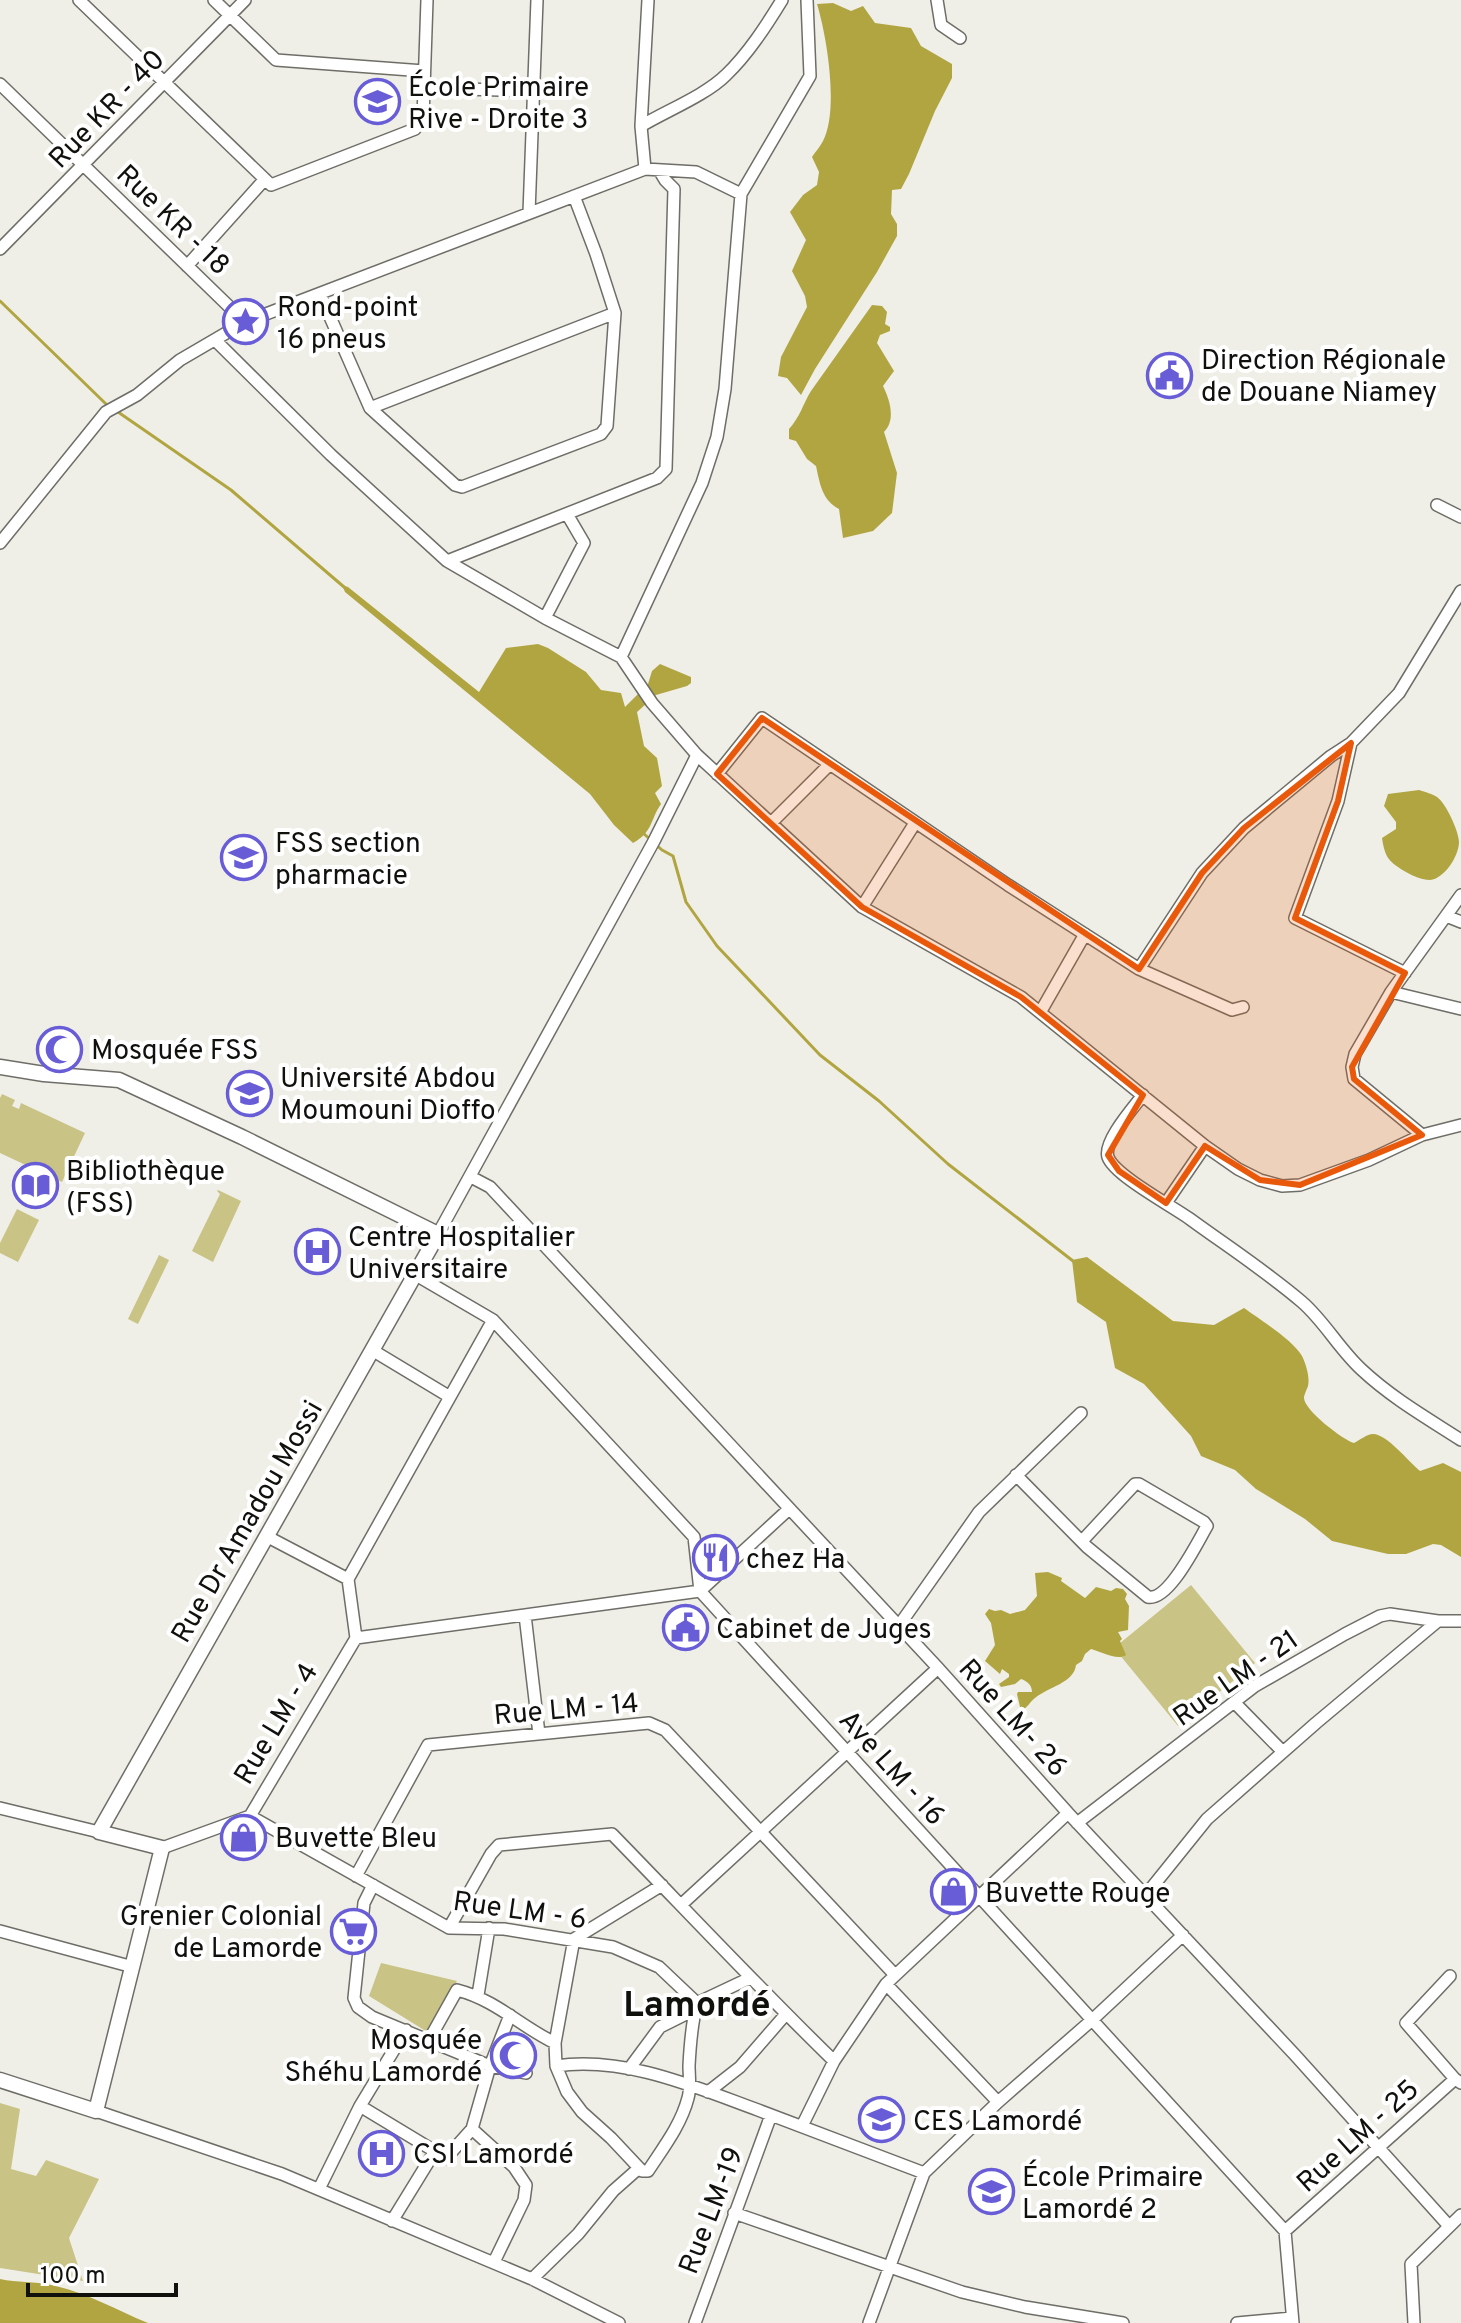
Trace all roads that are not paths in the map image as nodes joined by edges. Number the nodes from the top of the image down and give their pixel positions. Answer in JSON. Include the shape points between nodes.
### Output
{"nodes":[{"id":1,"x":79,"y":0,"type":"edge"},
{"id":2,"x":214,"y":0,"type":"edge"},
{"id":3,"x":245,"y":0,"type":"edge"},
{"id":4,"x":427,"y":0,"type":"edge"},
{"id":5,"x":537,"y":0,"type":"edge"},
{"id":6,"x":648,"y":0,"type":"edge"},
{"id":7,"x":782,"y":0,"type":"edge"},
{"id":8,"x":807,"y":0,"type":"edge"},
{"id":9,"x":937,"y":0,"type":"edge"},
{"id":10,"x":230,"y":15,"type":"junction"},
{"id":11,"x":960,"y":38,"type":"dead end"},
{"id":12,"x":424,"y":71,"type":"junction"},
{"id":13,"x":164,"y":82,"type":"junction"},
{"id":14,"x":0,"y":84,"type":"edge"},
{"id":15,"x":424,"y":88,"type":"junction"},
{"id":16,"x":533,"y":91,"type":"junction"},
{"id":17,"x":641,"y":126,"type":"junction"},
{"id":18,"x":83,"y":165,"type":"junction"},
{"id":19,"x":645,"y":169,"type":"junction"},
{"id":20,"x":659,"y":170,"type":"junction"},
{"id":21,"x":265,"y":179,"type":"junction"},
{"id":22,"x":741,"y":194,"type":"junction"},
{"id":23,"x":574,"y":196,"type":"junction"},
{"id":24,"x":529,"y":213,"type":"junction"},
{"id":25,"x":0,"y":249,"type":"edge"},
{"id":26,"x":187,"y":266,"type":"junction"},
{"id":27,"x":320,"y":294,"type":"junction"},
{"id":28,"x":615,"y":313,"type":"junction"},
{"id":29,"x":245,"y":322,"type":"junction"},
{"id":30,"x":216,"y":341,"type":"junction"},
{"id":31,"x":370,"y":408,"type":"junction"},
{"id":32,"x":1437,"y":505,"type":"dead end"},
{"id":33,"x":567,"y":514,"type":"junction"},
{"id":34,"x":1461,"y":517,"type":"edge"},
{"id":35,"x":0,"y":543,"type":"edge"},
{"id":36,"x":447,"y":561,"type":"junction"},
{"id":37,"x":1461,"y":591,"type":"edge"},
{"id":38,"x":545,"y":618,"type":"junction"},
{"id":39,"x":621,"y":657,"type":"junction"},
{"id":40,"x":1351,"y":743,"type":"junction"},
{"id":41,"x":697,"y":755,"type":"junction"},
{"id":42,"x":829,"y":765,"type":"junction"},
{"id":43,"x":717,"y":774,"type":"junction"},
{"id":44,"x":771,"y":823,"type":"junction"},
{"id":45,"x":915,"y":823,"type":"junction"},
{"id":46,"x":1461,"y":895,"type":"edge"},
{"id":47,"x":862,"y":907,"type":"junction"},
{"id":48,"x":1446,"y":916,"type":"junction"},
{"id":49,"x":1461,"y":922,"type":"edge"},
{"id":50,"x":1085,"y":934,"type":"junction"},
{"id":51,"x":1139,"y":969,"type":"junction"},
{"id":52,"x":1405,"y":973,"type":"junction"},
{"id":53,"x":1391,"y":992,"type":"junction"},
{"id":54,"x":1243,"y":1007,"type":"dead end"},
{"id":55,"x":1461,"y":1009,"type":"edge"},
{"id":56,"x":1041,"y":1011,"type":"junction"},
{"id":57,"x":0,"y":1067,"type":"edge"},
{"id":58,"x":1143,"y":1095,"type":"junction"},
{"id":59,"x":1461,"y":1125,"type":"edge"},
{"id":60,"x":1422,"y":1135,"type":"junction"},
{"id":61,"x":1205,"y":1146,"type":"junction"},
{"id":62,"x":471,"y":1177,"type":"junction"},
{"id":63,"x":1166,"y":1203,"type":"junction"},
{"id":64,"x":438,"y":1234,"type":"junction"},
{"id":65,"x":416,"y":1275,"type":"junction"},
{"id":66,"x":493,"y":1320,"type":"junction"},
{"id":67,"x":372,"y":1350,"type":"junction"},
{"id":68,"x":450,"y":1397,"type":"junction"},
{"id":69,"x":1081,"y":1413,"type":"dead end"},
{"id":70,"x":1461,"y":1440,"type":"edge"},
{"id":71,"x":1016,"y":1475,"type":"junction"},
{"id":72,"x":789,"y":1509,"type":"junction"},
{"id":73,"x":268,"y":1537,"type":"junction"},
{"id":74,"x":1082,"y":1541,"type":"junction"},
{"id":75,"x":348,"y":1579,"type":"junction"},
{"id":76,"x":700,"y":1591,"type":"junction"},
{"id":77,"x":525,"y":1615,"type":"junction"},
{"id":78,"x":1438,"y":1621,"type":"junction"},
{"id":79,"x":1461,"y":1621,"type":"edge"},
{"id":80,"x":898,"y":1627,"type":"junction"},
{"id":81,"x":356,"y":1638,"type":"junction"},
{"id":82,"x":938,"y":1668,"type":"junction"},
{"id":83,"x":1234,"y":1702,"type":"junction"},
{"id":84,"x":539,"y":1734,"type":"junction"},
{"id":85,"x":847,"y":1751,"type":"junction"},
{"id":86,"x":1283,"y":1752,"type":"junction"},
{"id":87,"x":0,"y":1808,"type":"edge"},
{"id":88,"x":1068,"y":1813,"type":"junction"},
{"id":89,"x":250,"y":1816,"type":"junction"},
{"id":90,"x":1077,"y":1823,"type":"junction"},
{"id":91,"x":99,"y":1832,"type":"junction"},
{"id":92,"x":760,"y":1832,"type":"junction"},
{"id":93,"x":162,"y":1848,"type":"junction"},
{"id":94,"x":356,"y":1876,"type":"junction"},
{"id":95,"x":373,"y":1885,"type":"junction"},
{"id":96,"x":662,"y":1885,"type":"junction"},
{"id":97,"x":978,"y":1895,"type":"junction"},
{"id":98,"x":1145,"y":1896,"type":"junction"},
{"id":99,"x":682,"y":1904,"type":"junction"},
{"id":100,"x":449,"y":1928,"type":"junction"},
{"id":101,"x":489,"y":1928,"type":"junction"},
{"id":102,"x":0,"y":1931,"type":"edge"},
{"id":103,"x":1183,"y":1935,"type":"junction"},
{"id":104,"x":574,"y":1939,"type":"junction"},
{"id":105,"x":133,"y":1967,"type":"junction"},
{"id":106,"x":1450,"y":1976,"type":"dead end"},
{"id":107,"x":750,"y":1978,"type":"junction"},
{"id":108,"x":891,"y":1980,"type":"junction"},
{"id":109,"x":478,"y":1995,"type":"junction"},
{"id":110,"x":696,"y":2006,"type":"junction"},
{"id":111,"x":786,"y":2014,"type":"junction"},
{"id":112,"x":510,"y":2015,"type":"junction"},
{"id":113,"x":1092,"y":2020,"type":"junction"},
{"id":114,"x":406,"y":2030,"type":"junction"},
{"id":115,"x":429,"y":2040,"type":"junction"},
{"id":116,"x":555,"y":2043,"type":"junction"},
{"id":117,"x":834,"y":2061,"type":"junction"},
{"id":118,"x":490,"y":2066,"type":"junction"},
{"id":119,"x":556,"y":2066,"type":"junction"},
{"id":120,"x":629,"y":2069,"type":"junction"},
{"id":121,"x":526,"y":2073,"type":"dead end"},
{"id":122,"x":0,"y":2080,"type":"edge"},
{"id":123,"x":1458,"y":2081,"type":"edge"},
{"id":124,"x":689,"y":2085,"type":"junction"},
{"id":125,"x":708,"y":2092,"type":"junction"},
{"id":126,"x":998,"y":2102,"type":"junction"},
{"id":127,"x":360,"y":2106,"type":"junction"},
{"id":128,"x":96,"y":2111,"type":"junction"},
{"id":129,"x":771,"y":2115,"type":"junction"},
{"id":130,"x":802,"y":2126,"type":"junction"},
{"id":131,"x":472,"y":2129,"type":"junction"},
{"id":132,"x":1378,"y":2146,"type":"junction"},
{"id":133,"x":435,"y":2151,"type":"junction"},
{"id":134,"x":639,"y":2168,"type":"junction"},
{"id":135,"x":924,"y":2173,"type":"junction"},
{"id":136,"x":319,"y":2189,"type":"junction"},
{"id":137,"x":734,"y":2213,"type":"junction"},
{"id":138,"x":1461,"y":2215,"type":"edge"},
{"id":139,"x":392,"y":2221,"type":"junction"},
{"id":140,"x":1449,"y":2226,"type":"junction"},
{"id":141,"x":1285,"y":2231,"type":"junction"},
{"id":142,"x":494,"y":2262,"type":"junction"},
{"id":143,"x":889,"y":2266,"type":"junction"},
{"id":144,"x":532,"y":2279,"type":"junction"},
{"id":145,"x":1293,"y":2321,"type":"edge"},
{"id":146,"x":619,"y":2323,"type":"edge"},
{"id":147,"x":695,"y":2323,"type":"edge"},
{"id":148,"x":869,"y":2323,"type":"edge"},
{"id":149,"x":1123,"y":2323,"type":"edge"},
{"id":150,"x":1237,"y":2323,"type":"edge"},
{"id":151,"x":1414,"y":2323,"type":"edge"}],
"edges":[{"from":1,"to":13,"type":"street"},
{"from":2,"to":10,"type":"street"},
{"from":3,"to":10,"type":"street","name":"Rue KR - 40"},
{"from":4,"to":12,"type":"street"},
{"from":5,"to":16,"type":"street"},
{"from":6,"to":17,"type":"street"},
{"from":7,"to":17,"type":"street","via":[[726,75]]},
{"from":8,"to":22,"type":"street","via":[[810,76]]},
{"from":9,"to":11,"type":"street","via":[[941,25]]},
{"from":10,"to":12,"type":"street","via":[[282,62]]},
{"from":10,"to":13,"type":"street","name":"Rue KR - 40"},
{"from":12,"to":15,"type":"street"},
{"from":13,"to":18,"type":"street","name":"Rue KR - 40"},
{"from":13,"to":21,"type":"street"},
{"from":14,"to":18,"type":"street","name":"Rue KR - 18"},
{"from":15,"to":16,"type":"street"},
{"from":15,"to":21,"type":"street","via":[[423,118],[415,129],[271,185]]},
{"from":16,"to":24,"type":"street"},
{"from":17,"to":19,"type":"street"},
{"from":18,"to":25,"type":"street","name":"Rue KR - 40"},
{"from":18,"to":26,"type":"street","name":"Rue KR - 18"},
{"from":19,"to":20,"type":"street"},
{"from":19,"to":23,"type":"street"},
{"from":20,"to":22,"type":"street","via":[[696,172]]},
{"from":20,"to":33,"type":"street","via":[[674,189],[666,469],[657,478]]},
{"from":21,"to":26,"type":"street"},
{"from":22,"to":39,"type":"street","via":[[717,437],[702,483]]},
{"from":23,"to":24,"type":"street"},
{"from":23,"to":28,"type":"street"},
{"from":24,"to":27,"type":"street"},
{"from":26,"to":29,"type":"street","name":"Rue KR - 18"},
{"from":27,"to":29,"type":"street"},
{"from":27,"to":31,"type":"street"},
{"from":28,"to":31,"type":"street"},
{"from":28,"to":31,"type":"street","via":[[607,426],[601,434],[458,486]]},
{"from":29,"to":30,"type":"street"},
{"from":30,"to":35,"type":"street","via":[[106,412]]},
{"from":30,"to":36,"type":"street"},
{"from":32,"to":34,"type":"street"},
{"from":33,"to":36,"type":"street"},
{"from":33,"to":38,"type":"street","via":[[584,543]]},
{"from":36,"to":38,"type":"street"},
{"from":37,"to":40,"type":"street","via":[[1399,693]]},
{"from":38,"to":39,"type":"street"},
{"from":39,"to":41,"type":"street"},
{"from":40,"to":51,"type":"street","via":[[1244,828],[1212,862]]},
{"from":40,"to":52,"type":"street","via":[[1338,801],[1295,918]]},
{"from":41,"to":43,"type":"street"},
{"from":41,"to":62,"type":"street"},
{"from":42,"to":43,"type":"street","via":[[762,718]]},
{"from":42,"to":44,"type":"street"},
{"from":42,"to":45,"type":"street"},
{"from":43,"to":44,"type":"street"},
{"from":44,"to":47,"type":"street"},
{"from":45,"to":47,"type":"street"},
{"from":45,"to":50,"type":"street"},
{"from":46,"to":48,"type":"street"},
{"from":47,"to":56,"type":"street"},
{"from":48,"to":49,"type":"street"},
{"from":48,"to":52,"type":"street"},
{"from":50,"to":51,"type":"street"},
{"from":50,"to":56,"type":"street"},
{"from":51,"to":54,"type":"street","via":[[1232,1010]]},
{"from":52,"to":53,"type":"street"},
{"from":53,"to":55,"type":"street"},
{"from":53,"to":60,"type":"street","via":[[1352,1061],[1354,1079]]},
{"from":56,"to":58,"type":"street"},
{"from":57,"to":64,"type":"street","via":[[119,1080]]},
{"from":58,"to":61,"type":"street"},
{"from":58,"to":63,"type":"street","via":[[1115,1133],[1108,1155],[1119,1171]]},
{"from":59,"to":60,"type":"street"},
{"from":60,"to":61,"type":"street","via":[[1369,1160],[1300,1185],[1282,1186],[1238,1169]]},
{"from":61,"to":63,"type":"street"},
{"from":62,"to":64,"type":"street"},
{"from":62,"to":72,"type":"street","name":"Rue LM- 26","via":[[490,1187]]},
{"from":63,"to":70,"type":"street","via":[[1301,1301],[1337,1345],[1388,1393]]},
{"from":64,"to":65,"type":"street","name":"Rue Dr Amadou Mossi"},
{"from":65,"to":66,"type":"street"},
{"from":65,"to":67,"type":"street","name":"Rue Dr Amadou Mossi"},
{"from":66,"to":68,"type":"street"},
{"from":66,"to":76,"type":"street","via":[[694,1537]]},
{"from":67,"to":68,"type":"street"},
{"from":67,"to":73,"type":"street","name":"Rue Dr Amadou Mossi"},
{"from":68,"to":75,"type":"street"},
{"from":69,"to":71,"type":"street"},
{"from":71,"to":74,"type":"street"},
{"from":71,"to":80,"type":"street","via":[[970,1522]]},
{"from":72,"to":76,"type":"street"},
{"from":72,"to":80,"type":"street","name":"Rue LM- 26"},
{"from":73,"to":75,"type":"street"},
{"from":73,"to":91,"type":"street","name":"Rue Dr Amadou Mossi"},
{"from":74,"to":74,"type":"street","via":[[1154,1598],[1176,1578],[1207,1524],[1135,1484]]},
{"from":75,"to":81,"type":"street"},
{"from":76,"to":77,"type":"street"},
{"from":76,"to":85,"type":"street","name":"Ave LM - 16"},
{"from":77,"to":81,"type":"street"},
{"from":77,"to":84,"type":"street"},
{"from":78,"to":79,"type":"street","name":"Rue LM - 21"},
{"from":78,"to":83,"type":"street","name":"Rue LM - 21","via":[[1380,1616]]},
{"from":78,"to":86,"type":"street"},
{"from":80,"to":82,"type":"street","name":"Rue LM- 26"},
{"from":81,"to":89,"type":"street","name":"Rue LM - 4"},
{"from":82,"to":85,"type":"street"},
{"from":82,"to":88,"type":"street","name":"Rue LM- 26"},
{"from":83,"to":86,"type":"street"},
{"from":83,"to":90,"type":"street","name":"Rue LM - 21"},
{"from":84,"to":92,"type":"street","name":"Rue LM - 14","via":[[653,1723]]},
{"from":84,"to":94,"type":"street","name":"Rue LM - 14","via":[[428,1745]]},
{"from":85,"to":92,"type":"street"},
{"from":85,"to":97,"type":"street","name":"Ave LM - 16"},
{"from":86,"to":98,"type":"street","via":[[1207,1819]]},
{"from":87,"to":91,"type":"street"},
{"from":88,"to":90,"type":"street","name":"Rue LM- 26"},
{"from":88,"to":97,"type":"street"},
{"from":89,"to":93,"type":"street","name":"Rue LM - 4"},
{"from":89,"to":94,"type":"street","name":"Rue LM - 6"},
{"from":90,"to":98,"type":"street","name":"Rue LM- 26"},
{"from":91,"to":93,"type":"street"},
{"from":92,"to":99,"type":"street"},
{"from":92,"to":108,"type":"street","name":"Rue LM - 14"},
{"from":93,"to":105,"type":"street"},
{"from":94,"to":95,"type":"street","name":"Rue LM - 6"},
{"from":95,"to":100,"type":"street","name":"Rue LM - 6"},
{"from":95,"to":114,"type":"street","via":[[364,1903],[355,2004]]},
{"from":96,"to":99,"type":"street"},
{"from":96,"to":100,"type":"street","via":[[612,1834],[499,1845]]},
{"from":96,"to":104,"type":"street"},
{"from":97,"to":108,"type":"street"},
{"from":97,"to":113,"type":"street","name":"Ave LM - 16"},
{"from":98,"to":103,"type":"street","name":"Rue LM- 26"},
{"from":99,"to":107,"type":"street"},
{"from":100,"to":101,"type":"street","name":"Rue LM - 6"},
{"from":101,"to":104,"type":"street","name":"Rue LM - 6"},
{"from":101,"to":109,"type":"street"},
{"from":102,"to":105,"type":"street"},
{"from":103,"to":113,"type":"street"},
{"from":103,"to":132,"type":"street","name":"Rue LM- 26"},
{"from":104,"to":110,"type":"street","name":"Rue LM - 6","via":[[613,1947],[659,1967]]},
{"from":104,"to":116,"type":"street"},
{"from":105,"to":128,"type":"street"},
{"from":106,"to":123,"type":"street","via":[[1406,2023]]},
{"from":107,"to":110,"type":"street"},
{"from":107,"to":111,"type":"street"},
{"from":108,"to":117,"type":"street"},
{"from":108,"to":126,"type":"street","name":"Rue LM - 14"},
{"from":109,"to":112,"type":"street"},
{"from":109,"to":115,"type":"street","via":[[457,1990]]},
{"from":110,"to":120,"type":"street","via":[[660,2027]]},
{"from":110,"to":124,"type":"street"},
{"from":111,"to":117,"type":"street"},
{"from":111,"to":125,"type":"street","via":[[740,2067]]},
{"from":112,"to":116,"type":"street"},
{"from":112,"to":118,"type":"street"},
{"from":113,"to":126,"type":"street"},
{"from":113,"to":141,"type":"street","name":"Ave LM - 16"},
{"from":114,"to":115,"type":"street"},
{"from":114,"to":127,"type":"street"},
{"from":115,"to":118,"type":"street"},
{"from":116,"to":119,"type":"street"},
{"from":117,"to":130,"type":"street"},
{"from":118,"to":121,"type":"street"},
{"from":118,"to":131,"type":"street"},
{"from":119,"to":120,"type":"street","via":[[584,2062]]},
{"from":119,"to":134,"type":"street","via":[[582,2112]]},
{"from":120,"to":124,"type":"street"},
{"from":122,"to":128,"type":"street"},
{"from":123,"to":132,"type":"street","name":"Rue LM - 25"},
{"from":124,"to":125,"type":"street"},
{"from":124,"to":134,"type":"street","via":[[673,2133],[648,2171]]},
{"from":125,"to":129,"type":"street"},
{"from":126,"to":135,"type":"street"},
{"from":127,"to":133,"type":"street"},
{"from":127,"to":136,"type":"street"},
{"from":128,"to":136,"type":"street"},
{"from":129,"to":130,"type":"street"},
{"from":129,"to":137,"type":"street","name":"Rue LM-19"},
{"from":130,"to":135,"type":"street"},
{"from":131,"to":133,"type":"street","via":[[446,2158]]},
{"from":131,"to":142,"type":"street","via":[[526,2185]]},
{"from":132,"to":140,"type":"street","name":"Rue LM- 26"},
{"from":132,"to":141,"type":"street","name":"Rue LM - 25"},
{"from":133,"to":139,"type":"street"},
{"from":134,"to":144,"type":"street"},
{"from":135,"to":143,"type":"street"},
{"from":136,"to":139,"type":"street"},
{"from":137,"to":143,"type":"street"},
{"from":137,"to":147,"type":"street","name":"Rue LM-19"},
{"from":138,"to":140,"type":"street"},
{"from":139,"to":142,"type":"street"},
{"from":140,"to":151,"type":"street","via":[[1411,2264]]},
{"from":141,"to":145,"type":"street"},
{"from":142,"to":144,"type":"street"},
{"from":143,"to":148,"type":"street"},
{"from":143,"to":149,"type":"street","via":[[983,2297]]},
{"from":144,"to":146,"type":"street"},
{"from":145,"to":150,"type":"street"}]}
